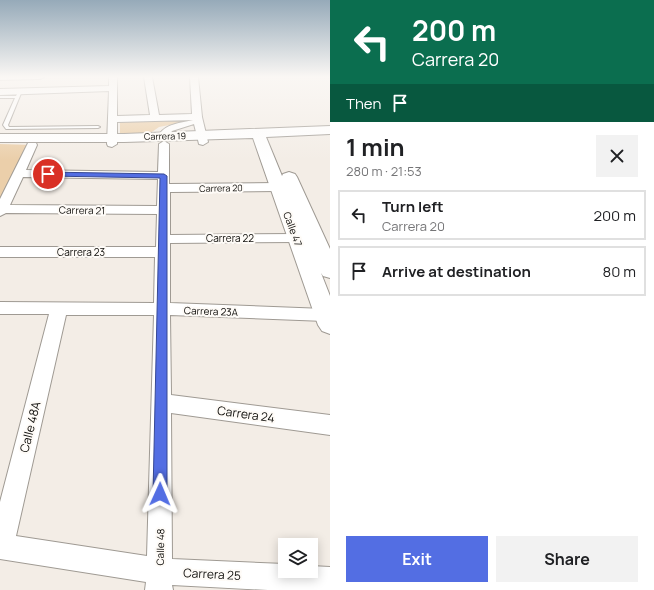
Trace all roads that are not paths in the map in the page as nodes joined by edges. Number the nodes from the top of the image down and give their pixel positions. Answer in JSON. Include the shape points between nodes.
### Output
{"nodes":[{"id":1,"x":14,"y":105,"type":"edge"},
{"id":2,"x":114,"y":105,"type":"edge"},
{"id":3,"x":153,"y":105,"type":"edge"},
{"id":4,"x":195,"y":105,"type":"edge"},
{"id":5,"x":196,"y":117,"type":"junction"},
{"id":6,"x":156,"y":118,"type":"junction"},
{"id":7,"x":114,"y":119,"type":"junction"},
{"id":8,"x":98,"y":127,"type":"dead end"},
{"id":9,"x":0,"y":128,"type":"edge"},
{"id":10,"x":330,"y":130,"type":"edge"},
{"id":11,"x":4,"y":133,"type":"edge"},
{"id":12,"x":265,"y":137,"type":"junction"},
{"id":13,"x":330,"y":137,"type":"edge"},
{"id":14,"x":202,"y":139,"type":"junction"},
{"id":15,"x":164,"y":140,"type":"junction"},
{"id":16,"x":113,"y":141,"type":"junction"},
{"id":17,"x":0,"y":144,"type":"edge"},
{"id":18,"x":32,"y":145,"type":"junction"},
{"id":19,"x":19,"y":173,"type":"junction"},
{"id":20,"x":164,"y":182,"type":"junction"},
{"id":21,"x":278,"y":187,"type":"junction"},
{"id":22,"x":1,"y":210,"type":"edge"},
{"id":23,"x":163,"y":210,"type":"junction"},
{"id":24,"x":300,"y":231,"type":"junction"},
{"id":25,"x":163,"y":245,"type":"junction"},
{"id":26,"x":0,"y":252,"type":"edge"},
{"id":27,"x":330,"y":271,"type":"edge"},
{"id":28,"x":0,"y":308,"type":"edge"},
{"id":29,"x":59,"y":308,"type":"junction"},
{"id":30,"x":162,"y":310,"type":"junction"},
{"id":31,"x":328,"y":320,"type":"edge"},
{"id":32,"x":161,"y":403,"type":"junction"},
{"id":33,"x":330,"y":425,"type":"edge"},
{"id":34,"x":0,"y":546,"type":"edge"},
{"id":35,"x":159,"y":580,"type":"edge"},
{"id":36,"x":330,"y":580,"type":"edge"}],
"edges":[{"from":1,"to":11,"type":"lane"},
{"from":2,"to":7,"type":"street"},
{"from":3,"to":6,"type":"street"},
{"from":4,"to":5,"type":"street"},
{"from":5,"to":6,"type":"street"},
{"from":5,"to":14,"type":"street"},
{"from":5,"to":15,"type":"street","via":[[187,125],[169,129],[165,132]]},
{"from":6,"to":7,"type":"street"},
{"from":7,"to":16,"type":"street"},
{"from":8,"to":11,"type":"lane"},
{"from":9,"to":11,"type":"lane"},
{"from":10,"to":12,"type":"main road","name":"Carrera 19"},
{"from":11,"to":16,"type":"main road","name":"Carrera 19"},
{"from":12,"to":13,"type":"main road","name":"Carrera 19"},
{"from":12,"to":14,"type":"main road","name":"Carrera 19"},
{"from":12,"to":21,"type":"main road","name":"Calle 47"},
{"from":12,"to":24,"type":"main road","name":"Calle 47"},
{"from":14,"to":15,"type":"main road","name":"Carrera 19"},
{"from":15,"to":16,"type":"main road","name":"Carrera 19"},
{"from":15,"to":20,"type":"street","name":"Calle 48"},
{"from":16,"to":18,"type":"main road","name":"Carrera 19"},
{"from":17,"to":18,"type":"main road","name":"Carrera 19"},
{"from":18,"to":19,"type":"street"},
{"from":19,"to":20,"type":"street","name":"Carrera 20"},
{"from":19,"to":22,"type":"street"},
{"from":20,"to":21,"type":"street","name":"Carrera 20"},
{"from":20,"to":23,"type":"street","name":"Calle 48"},
{"from":21,"to":24,"type":"main road","name":"Calle 47"},
{"from":22,"to":23,"type":"street","name":"Carrera 21"},
{"from":23,"to":25,"type":"street","name":"Calle 48"},
{"from":24,"to":25,"type":"street","name":"Carrera 22"},
{"from":24,"to":27,"type":"main road","name":"Calle 47"},
{"from":24,"to":31,"type":"main road","name":"Calle 47"},
{"from":25,"to":26,"type":"street","name":"Carrera 23"},
{"from":25,"to":30,"type":"street","name":"Calle 48"},
{"from":28,"to":29,"type":"street","name":"Carrera 23A"},
{"from":29,"to":30,"type":"street","name":"Carrera 23A"},
{"from":29,"to":34,"type":"street","name":"Calle 48A"},
{"from":30,"to":31,"type":"street","name":"Carrera 23A"},
{"from":30,"to":32,"type":"street","name":"Calle 48"},
{"from":32,"to":33,"type":"street","name":"Carrera 24"},
{"from":32,"to":35,"type":"street","name":"Calle 48"},
{"from":34,"to":35,"type":"street","name":"Carrera 25"},
{"from":35,"to":36,"type":"street","name":"Carrera 25"}]}
